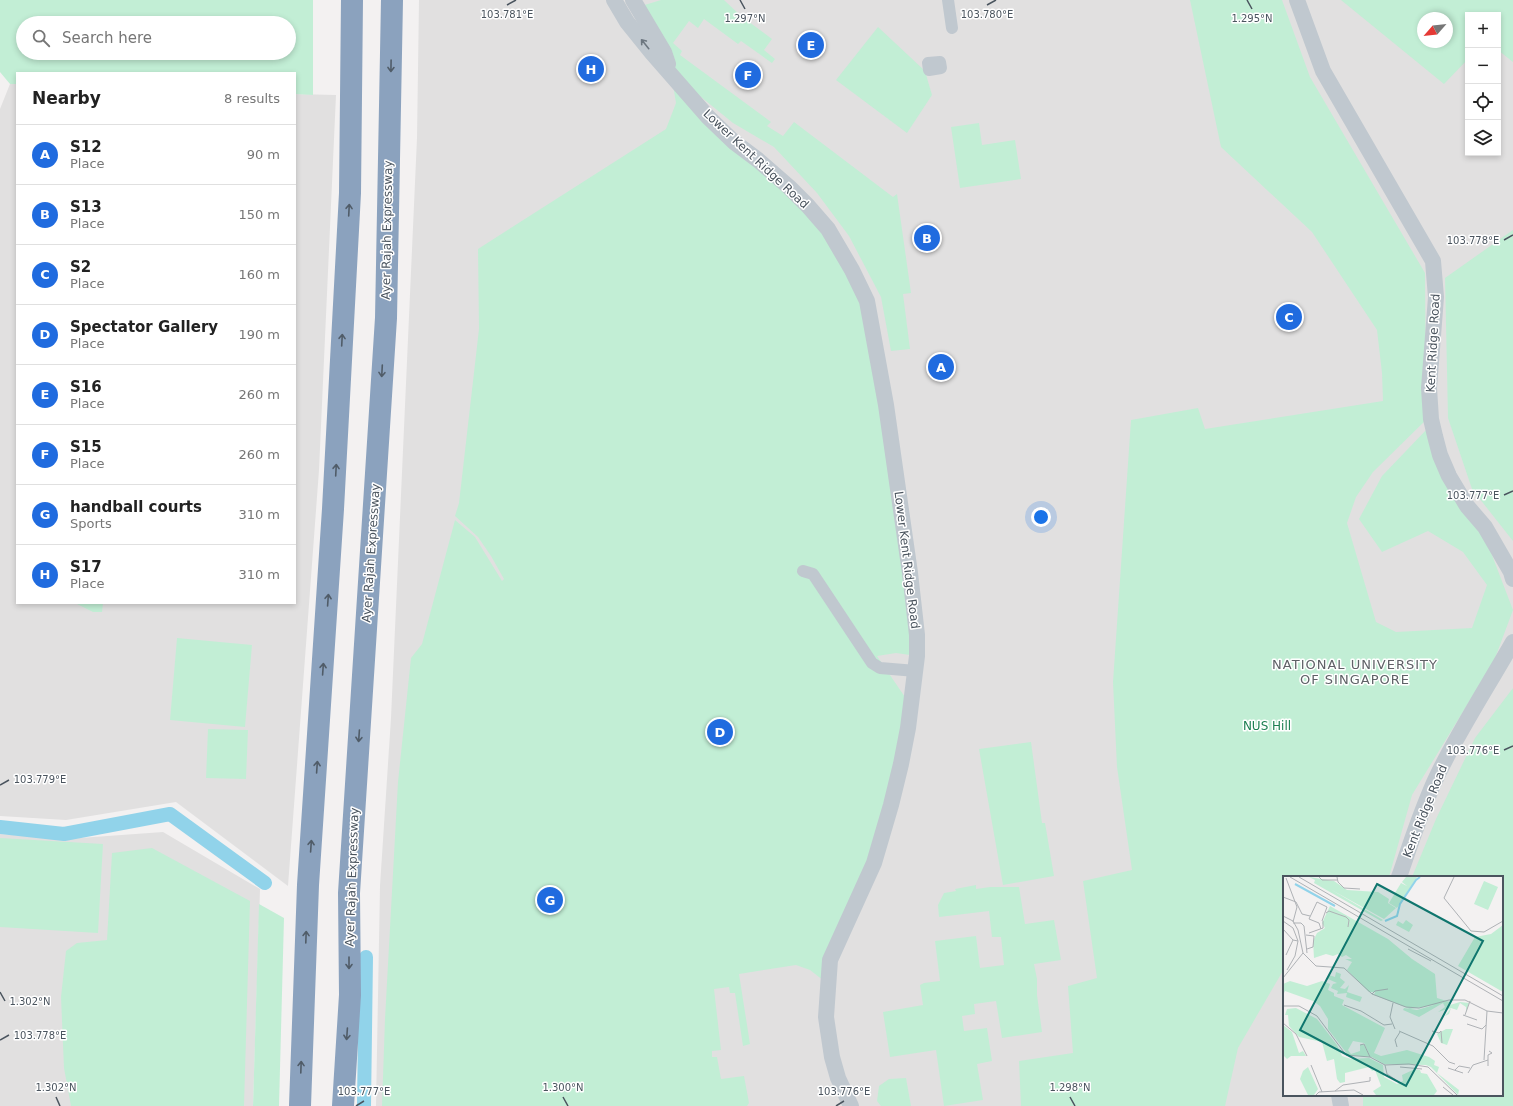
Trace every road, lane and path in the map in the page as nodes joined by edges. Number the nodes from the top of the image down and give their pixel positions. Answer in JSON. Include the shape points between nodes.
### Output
{"nodes":[{"id":1,"x":352,"y":0,"type":"edge"},
{"id":2,"x":392,"y":0,"type":"edge"},
{"id":3,"x":614,"y":0,"type":"edge"},
{"id":4,"x":634,"y":0,"type":"edge"},
{"id":5,"x":948,"y":0,"type":"edge"},
{"id":6,"x":1297,"y":0,"type":"edge"},
{"id":7,"x":952,"y":28,"type":"dead end"},
{"id":8,"x":671,"y":73,"type":"junction"},
{"id":9,"x":803,"y":571,"type":"dead end"},
{"id":10,"x":1513,"y":579,"type":"edge"},
{"id":11,"x":1513,"y":642,"type":"edge"},
{"id":12,"x":916,"y":671,"type":"junction"},
{"id":13,"x":1399,"y":876,"type":"edge"},
{"id":14,"x":1339,"y":1096,"type":"edge"},
{"id":15,"x":300,"y":1106,"type":"edge"},
{"id":16,"x":343,"y":1106,"type":"edge"},
{"id":17,"x":851,"y":1106,"type":"edge"},
{"id":18,"x":1341,"y":1106,"type":"edge"}],
"edges":[{"from":15,"to":1,"type":"highway","one_way":true,"via":[[308,885],[334,509],[350,193]]},
{"from":2,"to":16,"type":"highway","name":"Ayer Rajah Expressway","one_way":true,"via":[[386,318],[349,893],[350,995]]},
{"from":8,"to":3,"type":"street","name":"Lower Kent Ridge Road","one_way":true,"via":[[627,22]]},
{"from":4,"to":8,"type":"street","name":"Lower Kent Ridge Road","via":[[664,52]]},
{"from":5,"to":7,"type":"street"},
{"from":6,"to":10,"type":"street","name":"Kent Ridge Road","via":[[1323,71],[1433,261],[1436,297],[1429,388],[1435,436],[1449,476],[1467,506],[1485,527],[1508,565]]},
{"from":8,"to":12,"type":"street","name":"Lower Kent Ridge Road","via":[[734,142],[789,187],[828,229],[852,270],[866,301],[886,405],[910,573],[917,635]]},
{"from":9,"to":12,"type":"street","via":[[813,574],[872,663],[880,668]]},
{"from":11,"to":13,"type":"street","name":"Kent Ridge Road","via":[[1437,776]]},
{"from":12,"to":17,"type":"street","name":"Lower Kent Ridge Road","via":[[901,764],[874,863],[830,960],[826,1016],[832,1057]]},
{"from":14,"to":18,"type":"street"}]}
